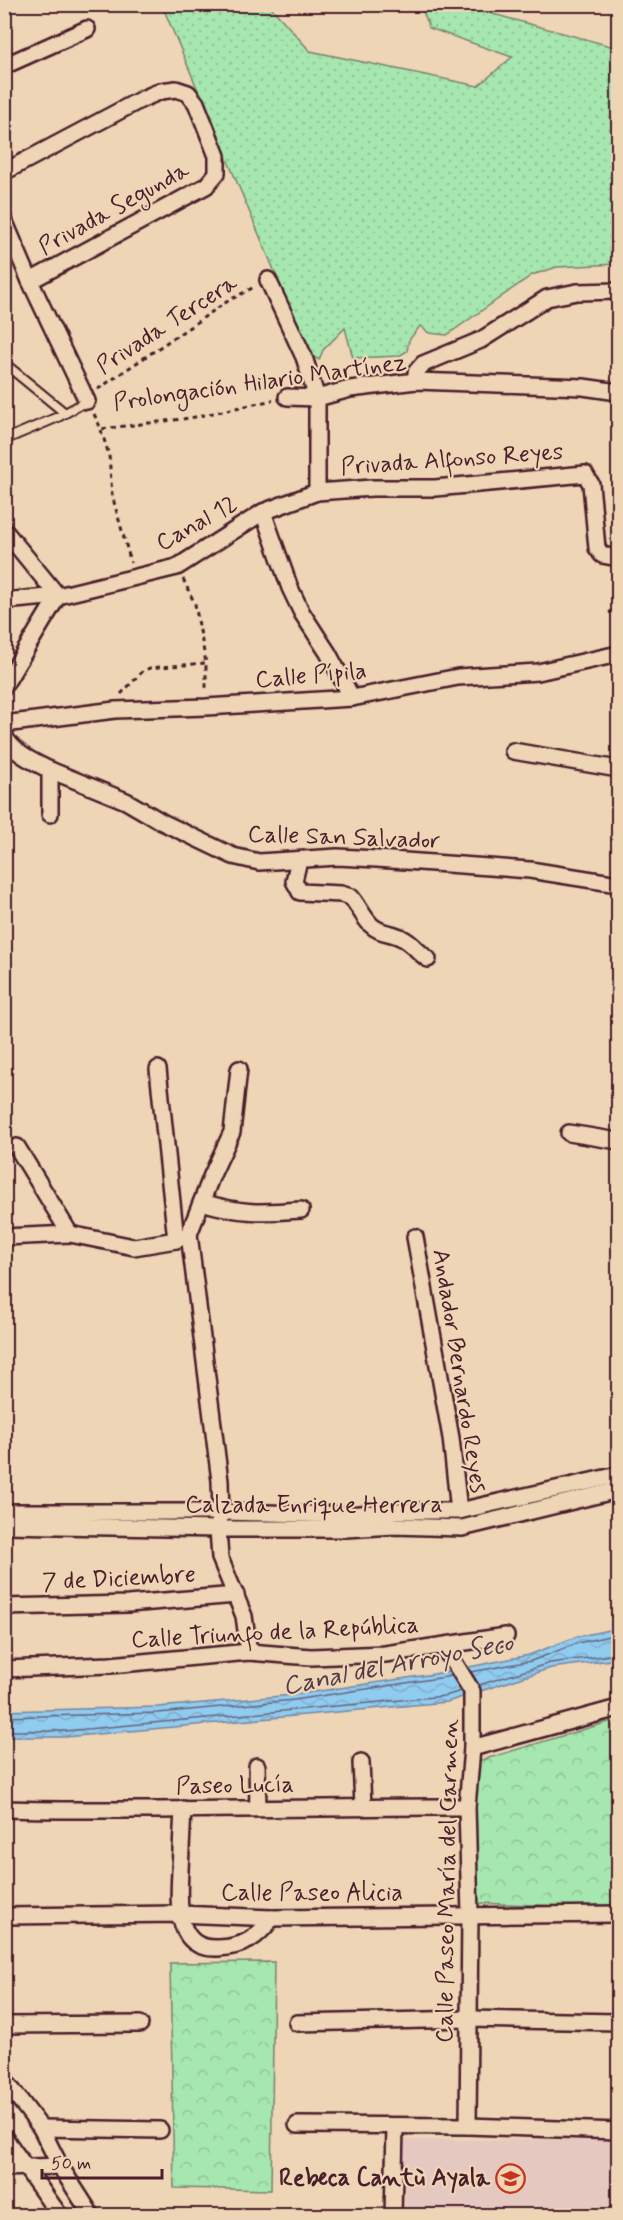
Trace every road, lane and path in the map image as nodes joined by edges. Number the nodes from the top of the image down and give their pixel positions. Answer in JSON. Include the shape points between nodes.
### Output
{"nodes":[{"id":1,"x":87,"y":29,"type":"dead end"},
{"id":2,"x":4,"y":66,"type":"edge"},
{"id":3,"x":4,"y":172,"type":"edge"},
{"id":4,"x":4,"y":220,"type":"edge"},
{"id":5,"x":268,"y":280,"type":"joint"},
{"id":6,"x":30,"y":281,"type":"junction"},
{"id":7,"x":618,"y":291,"type":"edge"},
{"id":8,"x":4,"y":363,"type":"edge"},
{"id":9,"x":417,"y":381,"type":"junction"},
{"id":10,"x":618,"y":392,"type":"edge"},
{"id":11,"x":287,"y":397,"type":"joint"},
{"id":12,"x":317,"y":398,"type":"junction"},
{"id":13,"x":87,"y":401,"type":"junction"},
{"id":14,"x":64,"y":413,"type":"junction"},
{"id":15,"x":101,"y":429,"type":"junction"},
{"id":16,"x":11,"y":437,"type":"dead end"},
{"id":17,"x":316,"y":492,"type":"junction"},
{"id":18,"x":263,"y":512,"type":"junction"},
{"id":19,"x":4,"y":530,"type":"edge"},
{"id":20,"x":618,"y":558,"type":"edge"},
{"id":21,"x":177,"y":567,"type":"junction"},
{"id":22,"x":135,"y":577,"type":"junction"},
{"id":23,"x":58,"y":596,"type":"junction"},
{"id":24,"x":4,"y":601,"type":"edge"},
{"id":25,"x":618,"y":608,"type":"edge"},
{"id":26,"x":609,"y":613,"type":"dead end"},
{"id":27,"x":618,"y":654,"type":"edge"},
{"id":28,"x":206,"y":663,"type":"junction"},
{"id":29,"x":4,"y":686,"type":"edge"},
{"id":30,"x":352,"y":698,"type":"junction"},
{"id":31,"x":206,"y":707,"type":"junction"},
{"id":32,"x":115,"y":710,"type":"junction"},
{"id":33,"x":4,"y":724,"type":"edge"},
{"id":34,"x":4,"y":736,"type":"edge"},
{"id":35,"x":513,"y":751,"type":"dead end"},
{"id":36,"x":618,"y":769,"type":"edge"},
{"id":37,"x":50,"y":770,"type":"junction"},
{"id":38,"x":50,"y":814,"type":"dead end"},
{"id":39,"x":299,"y":860,"type":"junction"},
{"id":40,"x":618,"y":884,"type":"edge"},
{"id":41,"x":428,"y":960,"type":"dead end"},
{"id":42,"x":158,"y":1069,"type":"dead end"},
{"id":43,"x":239,"y":1070,"type":"dead end"},
{"id":44,"x":569,"y":1132,"type":"dead end"},
{"id":45,"x":618,"y":1141,"type":"edge"},
{"id":46,"x":17,"y":1147,"type":"dead end"},
{"id":47,"x":202,"y":1202,"type":"junction"},
{"id":48,"x":301,"y":1210,"type":"dead end"},
{"id":49,"x":70,"y":1234,"type":"junction"},
{"id":50,"x":4,"y":1237,"type":"edge"},
{"id":51,"x":182,"y":1237,"type":"junction"},
{"id":52,"x":415,"y":1237,"type":"dead end"},
{"id":53,"x":618,"y":1475,"type":"edge"},
{"id":54,"x":618,"y":1490,"type":"edge"},
{"id":55,"x":459,"y":1511,"type":"junction"},
{"id":56,"x":4,"y":1512,"type":"edge"},
{"id":57,"x":220,"y":1512,"type":"junction"},
{"id":58,"x":4,"y":1525,"type":"edge"},
{"id":59,"x":218,"y":1529,"type":"junction"},
{"id":60,"x":237,"y":1595,"type":"junction"},
{"id":61,"x":4,"y":1607,"type":"edge"},
{"id":62,"x":506,"y":1636,"type":"dead end"},
{"id":63,"x":441,"y":1646,"type":"junction"},
{"id":64,"x":249,"y":1652,"type":"junction"},
{"id":65,"x":4,"y":1669,"type":"edge"},
{"id":66,"x":618,"y":1708,"type":"edge"},
{"id":67,"x":472,"y":1748,"type":"junction"},
{"id":68,"x":361,"y":1762,"type":"dead end"},
{"id":69,"x":257,"y":1766,"type":"dead end"},
{"id":70,"x":363,"y":1806,"type":"junction"},
{"id":71,"x":467,"y":1807,"type":"junction"},
{"id":72,"x":258,"y":1808,"type":"junction"},
{"id":73,"x":4,"y":1809,"type":"edge"},
{"id":74,"x":183,"y":1809,"type":"junction"},
{"id":75,"x":179,"y":1914,"type":"junction"},
{"id":76,"x":618,"y":1914,"type":"edge"},
{"id":77,"x":470,"y":1915,"type":"junction"},
{"id":78,"x":4,"y":1916,"type":"edge"},
{"id":79,"x":272,"y":1918,"type":"junction"},
{"id":80,"x":469,"y":2019,"type":"junction"},
{"id":81,"x":618,"y":2022,"type":"edge"},
{"id":82,"x":297,"y":2023,"type":"dead end"},
{"id":83,"x":140,"y":2024,"type":"dead end"},
{"id":84,"x":4,"y":2025,"type":"edge"},
{"id":85,"x":4,"y":2079,"type":"edge"},
{"id":86,"x":297,"y":2126,"type":"dead end"},
{"id":87,"x":468,"y":2126,"type":"junction"},
{"id":88,"x":394,"y":2127,"type":"junction"},
{"id":89,"x":41,"y":2128,"type":"junction"},
{"id":90,"x":160,"y":2130,"type":"dead end"},
{"id":91,"x":618,"y":2131,"type":"edge"},
{"id":92,"x":4,"y":2137,"type":"edge"},
{"id":93,"x":60,"y":2166,"type":"junction"},
{"id":94,"x":4,"y":2168,"type":"edge"},
{"id":95,"x":27,"y":2169,"type":"junction"},
{"id":96,"x":60,"y":2216,"type":"edge"},
{"id":97,"x":92,"y":2216,"type":"edge"},
{"id":98,"x":393,"y":2216,"type":"edge"}],
"edges":[{"from":1,"to":2,"type":"street"},
{"from":3,"to":6,"type":"street","name":"Privada Segunda","via":[[142,99],[176,88],[188,93],[196,103],[217,156],[218,173],[206,186]]},
{"from":4,"to":6,"type":"street","name":"Prolongación Hilario Martínez"},
{"from":5,"to":12,"type":"street","via":[[304,357]]},
{"from":5,"to":13,"type":"path","name":"Privada Tercera","via":[[228,301],[97,390]]},
{"from":6,"to":13,"type":"street","name":"Prolongación Hilario Martínez"},
{"from":7,"to":9,"type":"street","via":[[577,292],[547,298],[481,340],[423,364],[416,372]]},
{"from":8,"to":14,"type":"lane"},
{"from":9,"to":10,"type":"street","name":"Prolongación Hilario Martínez","via":[[583,387]]},
{"from":9,"to":12,"type":"street","name":"Prolongación Hilario Martínez","via":[[350,389]]},
{"from":11,"to":12,"type":"street","name":"Prolongación Hilario Martínez"},
{"from":11,"to":15,"type":"path","name":"Prolongación Hilario Martínez","via":[[190,418]]},
{"from":12,"to":17,"type":"street"},
{"from":13,"to":14,"type":"lane"},
{"from":13,"to":15,"type":"path","name":"Prolongación Hilario Martínez"},
{"from":14,"to":16,"type":"lane"},
{"from":15,"to":22,"type":"path","via":[[112,495]]},
{"from":17,"to":18,"type":"street","name":"Canal 12"},
{"from":17,"to":20,"type":"street","name":"Privada Alfonso Reyes","via":[[454,487],[585,474],[591,484],[597,548],[602,555]]},
{"from":18,"to":21,"type":"street","name":"Canal 12"},
{"from":18,"to":30,"type":"street","via":[[290,588]]},
{"from":19,"to":23,"type":"street"},
{"from":21,"to":22,"type":"street","name":"Canal 12"},
{"from":21,"to":28,"type":"path","via":[[195,604]]},
{"from":22,"to":23,"type":"street","name":"Canal 12"},
{"from":23,"to":24,"type":"street","name":"Canal 12"},
{"from":23,"to":29,"type":"street"},
{"from":25,"to":26,"type":"path"},
{"from":27,"to":30,"type":"street","name":"Calle Pípila","via":[[538,672],[458,677]]},
{"from":28,"to":31,"type":"path"},
{"from":28,"to":32,"type":"path","via":[[143,671],[123,690]]},
{"from":30,"to":31,"type":"street","name":"Calle Pípila"},
{"from":31,"to":32,"type":"street","name":"Calle Pípila"},
{"from":32,"to":33,"type":"street","name":"Calle Pípila"},
{"from":34,"to":37,"type":"street","name":"Calle San Salvador","via":[[23,756]]},
{"from":35,"to":36,"type":"street"},
{"from":37,"to":38,"type":"street"},
{"from":37,"to":39,"type":"street","name":"Calle San Salvador","via":[[126,801],[233,856],[259,862]]},
{"from":39,"to":40,"type":"street","name":"Calle San Salvador","via":[[337,857],[530,870]]},
{"from":39,"to":41,"type":"street","via":[[294,881],[300,892],[351,897],[370,924],[399,936]]},
{"from":42,"to":51,"type":"street"},
{"from":43,"to":47,"type":"street","via":[[232,1132]]},
{"from":44,"to":45,"type":"street"},
{"from":46,"to":49,"type":"street"},
{"from":47,"to":48,"type":"street","via":[[256,1214]]},
{"from":47,"to":51,"type":"street"},
{"from":49,"to":50,"type":"street"},
{"from":49,"to":51,"type":"street","via":[[134,1247]]},
{"from":51,"to":57,"type":"street","via":[[220,1481]]},
{"from":52,"to":55,"type":"street","name":"Andador Bernardo Reyes","via":[[451,1438]]},
{"from":53,"to":55,"type":"street","name":"Calzada Enrique Herrera"},
{"from":54,"to":59,"type":"street","name":"Calzada Enrique Herrera","via":[[462,1528]]},
{"from":55,"to":57,"type":"street","name":"Calzada Enrique Herrera","via":[[348,1515]]},
{"from":56,"to":57,"type":"street","name":"Calzada Enrique Herrera"},
{"from":57,"to":59,"type":"street"},
{"from":58,"to":59,"type":"street","name":"Calzada Enrique Herrera"},
{"from":59,"to":60,"type":"street","via":[[220,1558]]},
{"from":60,"to":61,"type":"street","name":"7 de Diciembre","via":[[128,1604]]},
{"from":60,"to":64,"type":"street"},
{"from":62,"to":63,"type":"street","name":"Calle Triunfo de la República"},
{"from":63,"to":64,"type":"street","name":"Calle Triunfo de la República","via":[[346,1656]]},
{"from":63,"to":67,"type":"street","name":"Calle Paseo María del Carmen","via":[[471,1691]]},
{"from":64,"to":65,"type":"street","name":"Calle Triunfo de la República","via":[[110,1665]]},
{"from":66,"to":67,"type":"street"},
{"from":67,"to":71,"type":"street","name":"Calle Paseo María del Carmen"},
{"from":68,"to":70,"type":"street"},
{"from":69,"to":72,"type":"street"},
{"from":70,"to":71,"type":"street","name":"Paseo Lucía"},
{"from":70,"to":72,"type":"street","name":"Paseo Lucía"},
{"from":71,"to":77,"type":"street","name":"Calle Paseo María del Carmen"},
{"from":72,"to":74,"type":"street","name":"Paseo Lucía"},
{"from":73,"to":74,"type":"street","name":"Paseo Lucía"},
{"from":74,"to":75,"type":"street"},
{"from":75,"to":78,"type":"street","name":"Calle Paseo Alicia"},
{"from":75,"to":79,"type":"street","name":"Calle Paseo Alicia"},
{"from":75,"to":79,"type":"street","via":[[187,1935],[207,1948],[246,1942],[259,1935]]},
{"from":76,"to":77,"type":"street","name":"Calle Paseo Alicia"},
{"from":77,"to":79,"type":"street","name":"Calle Paseo Alicia"},
{"from":77,"to":80,"type":"street","name":"Calle Paseo María del Carmen"},
{"from":80,"to":81,"type":"street"},
{"from":80,"to":82,"type":"street"},
{"from":80,"to":87,"type":"street","name":"Calle Paseo María del Carmen"},
{"from":83,"to":84,"type":"street"},
{"from":85,"to":89,"type":"street"},
{"from":86,"to":88,"type":"street"},
{"from":87,"to":88,"type":"street"},
{"from":87,"to":91,"type":"street"},
{"from":88,"to":98,"type":"street"},
{"from":89,"to":90,"type":"street"},
{"from":89,"to":93,"type":"street"},
{"from":92,"to":95,"type":"street"},
{"from":93,"to":95,"type":"street"},
{"from":93,"to":97,"type":"street"},
{"from":94,"to":95,"type":"street"},
{"from":95,"to":96,"type":"street"}]}
